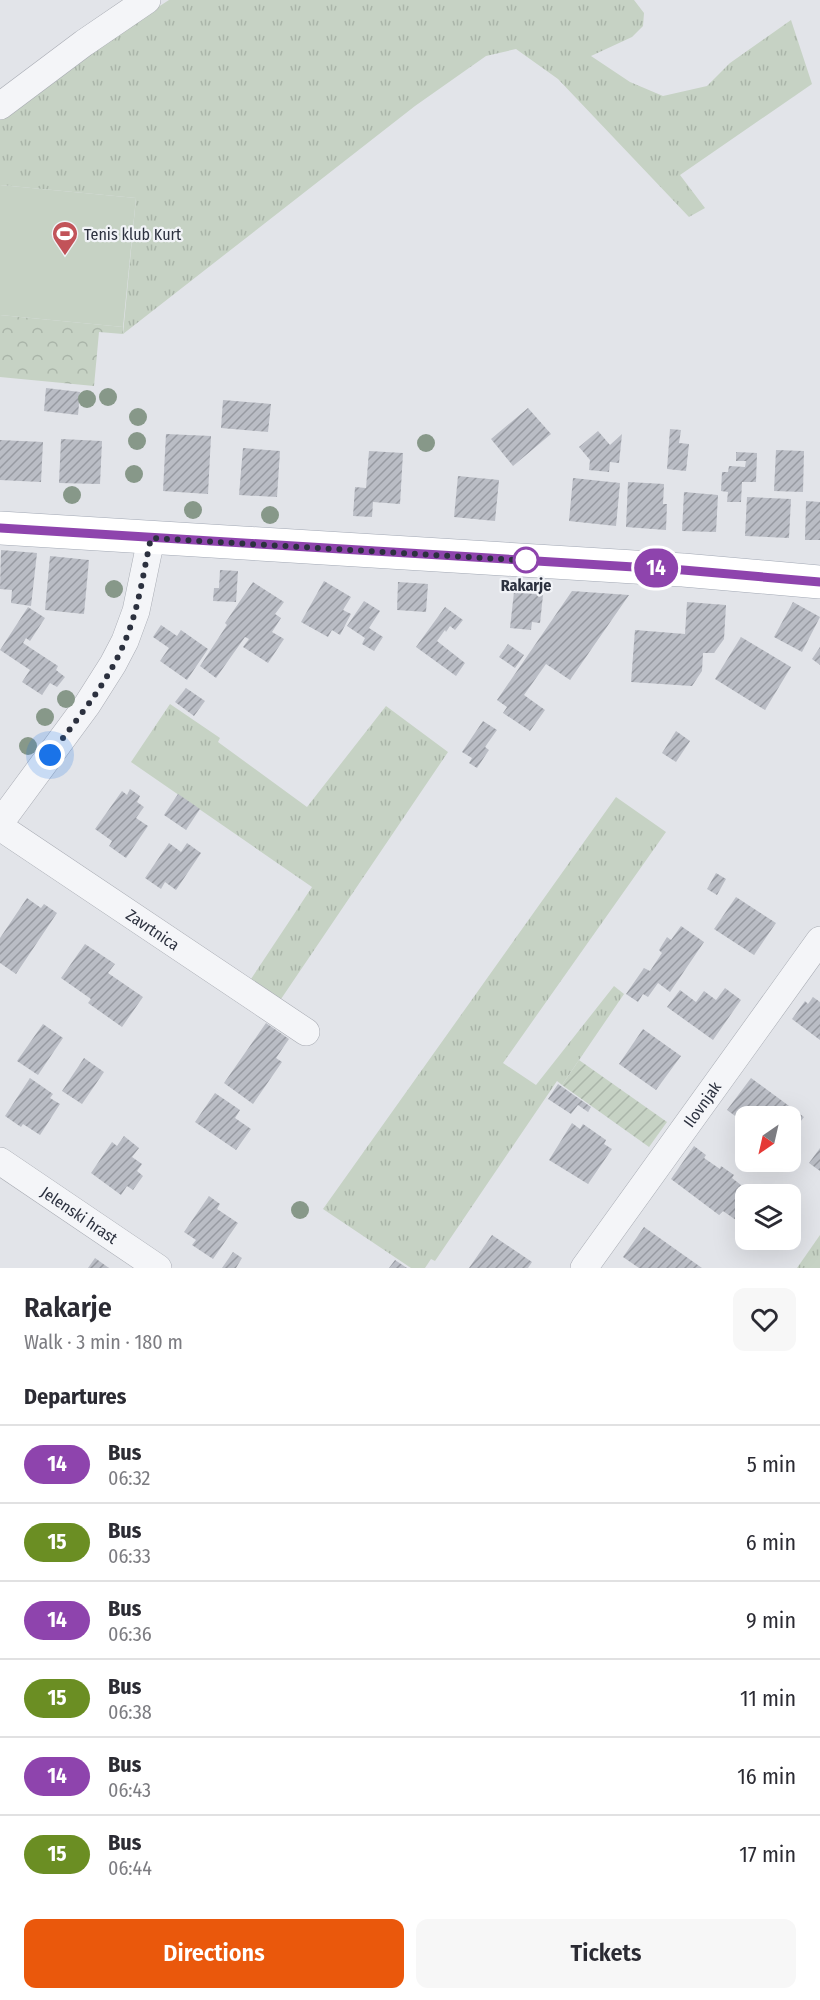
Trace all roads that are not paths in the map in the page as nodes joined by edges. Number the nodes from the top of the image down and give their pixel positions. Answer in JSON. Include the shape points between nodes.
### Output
{"nodes":[{"id":1,"x":147,"y":0,"type":"edge"},
{"id":2,"x":0,"y":106,"type":"edge"},
{"id":3,"x":0,"y":528,"type":"edge"},
{"id":4,"x":151,"y":538,"type":"junction"},
{"id":5,"x":820,"y":582,"type":"edge"},
{"id":6,"x":0,"y":825,"type":"edge"},
{"id":7,"x":820,"y":940,"type":"edge"},
{"id":8,"x":306,"y":1032,"type":"dead end"},
{"id":9,"x":0,"y":1161,"type":"edge"},
{"id":10,"x":158,"y":1268,"type":"edge"},
{"id":11,"x":584,"y":1268,"type":"edge"}],
"edges":[{"from":1,"to":2,"type":"street"},
{"from":3,"to":4,"type":"main road"},
{"from":4,"to":5,"type":"main road","via":[[661,568]]},
{"from":4,"to":6,"type":"street","via":[[136,611],[113,664]]},
{"from":6,"to":8,"type":"street","name":"Zavrtnica"},
{"from":7,"to":11,"type":"street","name":"Ilovnjak"},
{"from":9,"to":10,"type":"street","name":"Jelenski hrast"}]}
